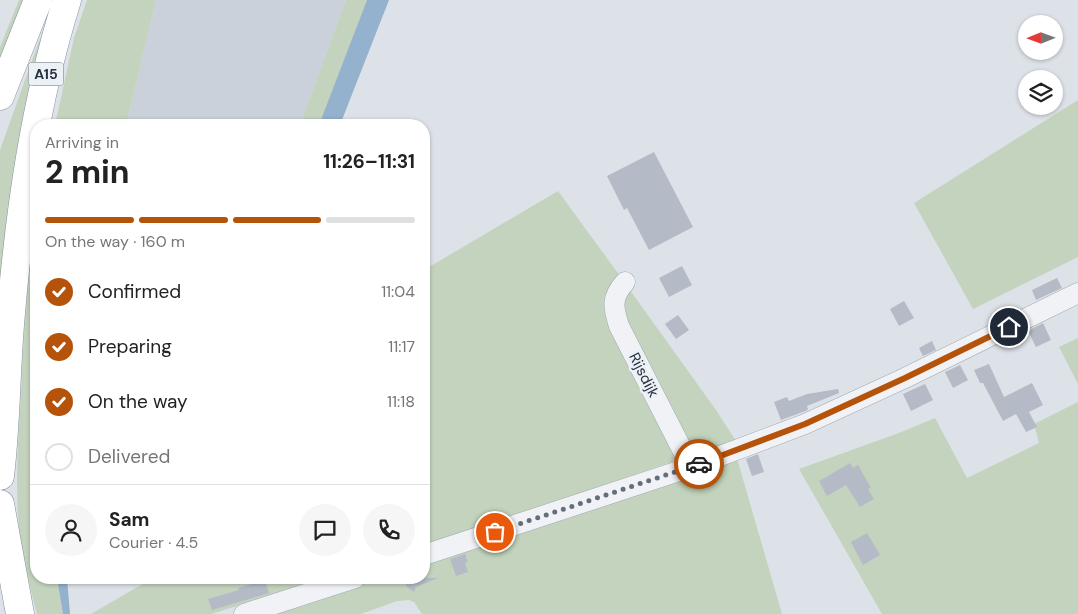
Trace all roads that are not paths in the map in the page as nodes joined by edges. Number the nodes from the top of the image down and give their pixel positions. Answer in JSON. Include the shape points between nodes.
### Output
{"nodes":[{"id":1,"x":38,"y":0,"type":"edge"},
{"id":2,"x":67,"y":0,"type":"edge"},
{"id":3,"x":0,"y":96,"type":"edge"},
{"id":4,"x":38,"y":119,"type":"edge"},
{"id":5,"x":30,"y":162,"type":"edge"},
{"id":6,"x":625,"y":282,"type":"dead end"},
{"id":7,"x":1078,"y":292,"type":"edge"},
{"id":8,"x":691,"y":467,"type":"junction"},
{"id":9,"x":0,"y":476,"type":"edge"},
{"id":10,"x":0,"y":504,"type":"edge"},
{"id":11,"x":430,"y":553,"type":"edge"},
{"id":12,"x":336,"y":584,"type":"edge"},
{"id":13,"x":20,"y":614,"type":"edge"},
{"id":14,"x":244,"y":614,"type":"edge"}],
"edges":[{"from":1,"to":3,"type":"highway","number":"A15"},
{"from":2,"to":4,"type":"highway","number":"A15"},
{"from":5,"to":9,"type":"highway","number":"A15","via":[[10,327]]},
{"from":6,"to":8,"type":"street","name":"Rijsdijk","via":[[617,292],[614,307],[619,326]]},
{"from":7,"to":8,"type":"street","via":[[805,424]]},
{"from":8,"to":11,"type":"street"},
{"from":10,"to":13,"type":"highway"},
{"from":12,"to":14,"type":"street"}]}
